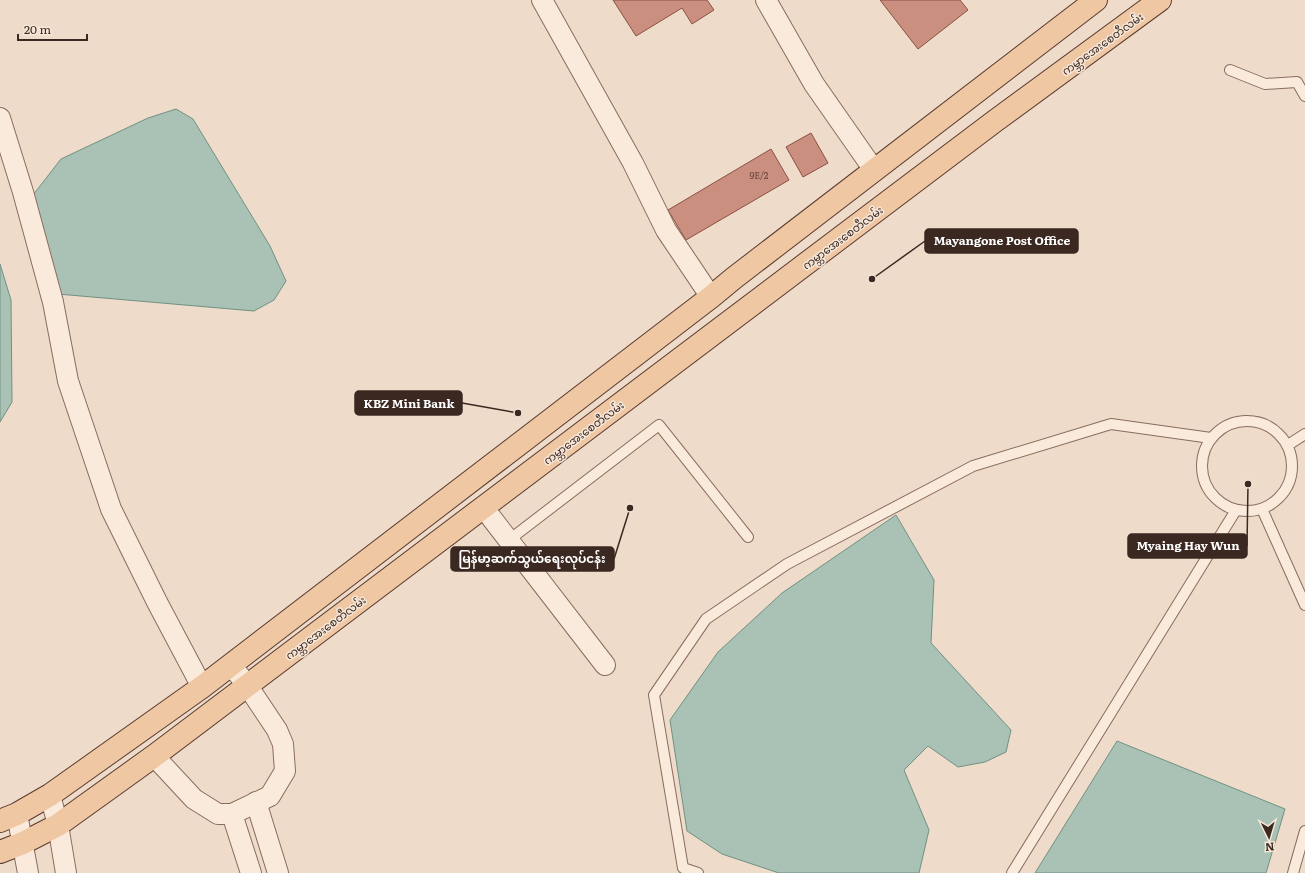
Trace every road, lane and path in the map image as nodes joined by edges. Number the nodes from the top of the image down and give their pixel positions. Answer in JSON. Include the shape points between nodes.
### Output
{"nodes":[{"id":1,"x":542,"y":0,"type":"edge"},
{"id":2,"x":766,"y":0,"type":"edge"},
{"id":3,"x":1096,"y":0,"type":"edge"},
{"id":4,"x":1160,"y":0,"type":"edge"},
{"id":5,"x":1230,"y":70,"type":"dead end"},
{"id":6,"x":1301,"y":82,"type":"edge"},
{"id":7,"x":971,"y":96,"type":"junction"},
{"id":8,"x":1305,"y":96,"type":"edge"},
{"id":9,"x":0,"y":118,"type":"edge"},
{"id":10,"x":996,"y":121,"type":"junction"},
{"id":11,"x":874,"y":170,"type":"junction"},
{"id":12,"x":734,"y":278,"type":"junction"},
{"id":13,"x":711,"y":297,"type":"junction"},
{"id":14,"x":754,"y":303,"type":"junction"},
{"id":15,"x":1305,"y":434,"type":"edge"},
{"id":16,"x":1211,"y":438,"type":"junction"},
{"id":17,"x":1288,"y":445,"type":"junction"},
{"id":18,"x":451,"y":496,"type":"junction"},
{"id":19,"x":1262,"y":509,"type":"junction"},
{"id":20,"x":1236,"y":510,"type":"junction"},
{"id":21,"x":475,"y":513,"type":"junction"},
{"id":22,"x":748,"y":537,"type":"dead end"},
{"id":23,"x":509,"y":540,"type":"junction"},
{"id":24,"x":1305,"y":605,"type":"edge"},
{"id":25,"x":231,"y":665,"type":"junction"},
{"id":26,"x":605,"y":665,"type":"dead end"},
{"id":27,"x":247,"y":685,"type":"junction"},
{"id":28,"x":202,"y":688,"type":"junction"},
{"id":29,"x":154,"y":756,"type":"junction"},
{"id":30,"x":50,"y":795,"type":"junction"},
{"id":31,"x":256,"y":802,"type":"junction"},
{"id":32,"x":232,"y":814,"type":"junction"},
{"id":33,"x":9,"y":818,"type":"edge"},
{"id":34,"x":58,"y":825,"type":"junction"},
{"id":35,"x":1305,"y":832,"type":"edge"},
{"id":36,"x":23,"y":843,"type":"junction"},
{"id":37,"x":0,"y":852,"type":"edge"},
{"id":38,"x":28,"y":873,"type":"edge"},
{"id":39,"x":66,"y":873,"type":"edge"},
{"id":40,"x":251,"y":873,"type":"edge"},
{"id":41,"x":278,"y":873,"type":"edge"},
{"id":42,"x":698,"y":873,"type":"edge"},
{"id":43,"x":1012,"y":873,"type":"edge"},
{"id":44,"x":1293,"y":873,"type":"edge"}],
"edges":[{"from":1,"to":13,"type":"street","via":[[629,156],[666,230]]},
{"from":2,"to":11,"type":"street","via":[[814,84]]},
{"from":3,"to":7,"type":"main road"},
{"from":4,"to":10,"type":"main road","name":"ကမ္ဘာအေးစေတီလမ်း"},
{"from":5,"to":6,"type":"lane","via":[[1265,84]]},
{"from":6,"to":8,"type":"lane"},
{"from":7,"to":10,"type":"main road"},
{"from":7,"to":11,"type":"main road"},
{"from":9,"to":28,"type":"street","via":[[53,302],[68,381],[111,509]]},
{"from":10,"to":14,"type":"main road","name":"ကမ္ဘာအေးစေတီလမ်း"},
{"from":11,"to":12,"type":"main road"},
{"from":12,"to":13,"type":"main road"},
{"from":12,"to":14,"type":"main road"},
{"from":13,"to":18,"type":"main road"},
{"from":14,"to":21,"type":"main road","name":"ကမ္ဘာအေးစေတီလမ်း"},
{"from":15,"to":17,"type":"lane"},
{"from":16,"to":17,"type":"lane","via":[[1232,423],[1258,422],[1270,427]]},
{"from":16,"to":20,"type":"lane","via":[[1202,462],[1202,475],[1206,487],[1224,506]]},
{"from":16,"to":42,"type":"lane","via":[[1111,424],[973,466],[787,564],[706,618],[654,695],[683,868]]},
{"from":17,"to":19,"type":"lane","via":[[1292,458],[1290,483],[1274,503]]},
{"from":18,"to":21,"type":"main road"},
{"from":18,"to":25,"type":"main road"},
{"from":19,"to":20,"type":"lane","via":[[1249,512]]},
{"from":19,"to":24,"type":"lane"},
{"from":20,"to":43,"type":"lane"},
{"from":21,"to":23,"type":"street"},
{"from":21,"to":27,"type":"main road","name":"ကမ္ဘာအေးစေတီလမ်း"},
{"from":22,"to":23,"type":"lane","via":[[659,425]]},
{"from":23,"to":26,"type":"street"},
{"from":25,"to":27,"type":"street"},
{"from":25,"to":28,"type":"main road"},
{"from":27,"to":29,"type":"main road","name":"ကမ္ဘာအေးစေတီလမ်း"},
{"from":27,"to":31,"type":"street","via":[[277,730],[283,744],[285,771],[270,796]]},
{"from":28,"to":30,"type":"main road"},
{"from":29,"to":32,"type":"street","via":[[194,799],[218,814]]},
{"from":29,"to":34,"type":"main road","name":"ကမ္ဘာအေးစေတီလမ်း"},
{"from":30,"to":33,"type":"main road"},
{"from":30,"to":34,"type":"street"},
{"from":31,"to":32,"type":"street"},
{"from":31,"to":41,"type":"street"},
{"from":32,"to":40,"type":"street"},
{"from":33,"to":36,"type":"street"},
{"from":34,"to":36,"type":"main road","name":"ကမ္ဘာအေးစေတီလမ်း"},
{"from":34,"to":39,"type":"street"},
{"from":35,"to":44,"type":"lane"},
{"from":36,"to":37,"type":"main road","name":"ကမ္ဘာအေးစေတီလမ်း"},
{"from":36,"to":38,"type":"street"}]}
